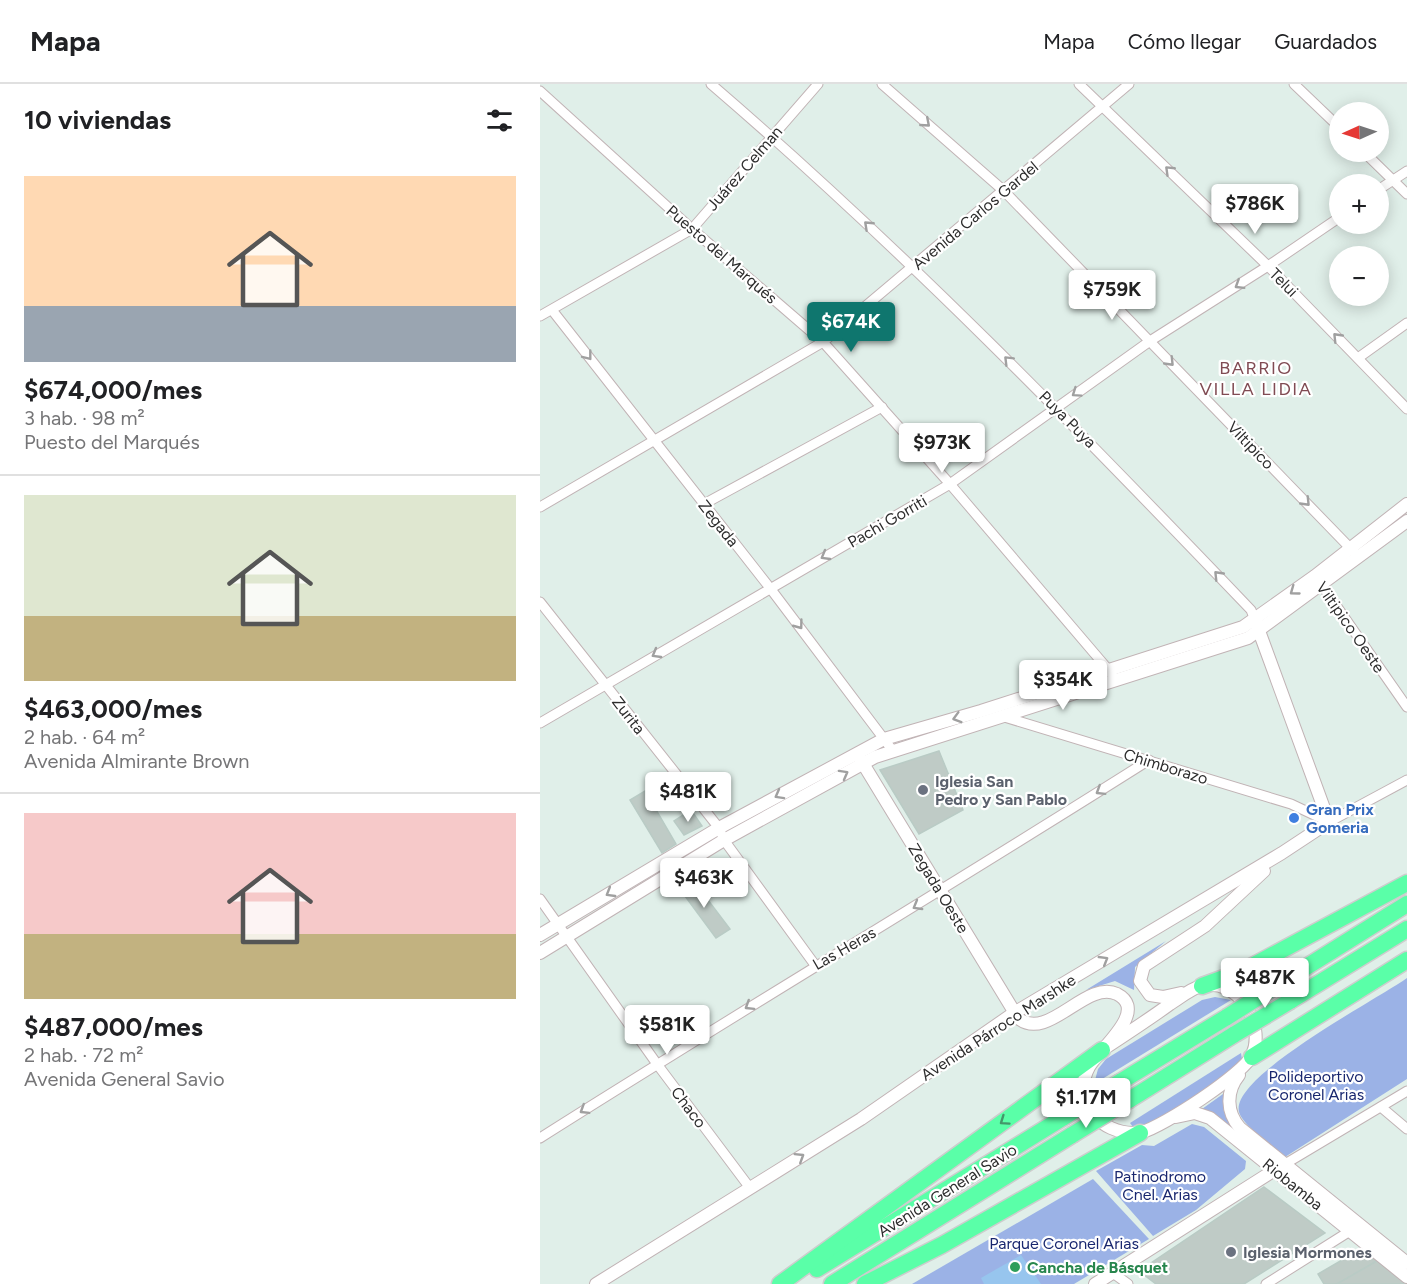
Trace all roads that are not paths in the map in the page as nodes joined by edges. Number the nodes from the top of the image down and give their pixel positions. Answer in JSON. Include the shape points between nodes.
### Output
{"nodes":[{"id":1,"x":711,"y":84,"type":"edge"},
{"id":2,"x":818,"y":84,"type":"edge"},
{"id":3,"x":882,"y":84,"type":"edge"},
{"id":4,"x":1079,"y":84,"type":"edge"},
{"id":5,"x":1129,"y":84,"type":"edge"},
{"id":6,"x":1294,"y":84,"type":"edge"},
{"id":7,"x":540,"y":91,"type":"edge"},
{"id":8,"x":1103,"y":106,"type":"junction"},
{"id":9,"x":1329,"y":117,"type":"edge"},
{"id":10,"x":771,"y":135,"type":"junction"},
{"id":11,"x":1374,"y":162,"type":"edge"},
{"id":12,"x":1407,"y":171,"type":"edge"},
{"id":13,"x":1393,"y":180,"type":"junction"},
{"id":14,"x":1389,"y":183,"type":"edge"},
{"id":15,"x":1004,"y":191,"type":"junction"},
{"id":16,"x":1407,"y":194,"type":"edge"},
{"id":17,"x":1329,"y":224,"type":"edge"},
{"id":18,"x":692,"y":229,"type":"junction"},
{"id":19,"x":1268,"y":266,"type":"junction"},
{"id":20,"x":914,"y":267,"type":"junction"},
{"id":21,"x":552,"y":310,"type":"junction"},
{"id":22,"x":540,"y":316,"type":"edge"},
{"id":23,"x":1407,"y":323,"type":"edge"},
{"id":24,"x":1150,"y":341,"type":"junction"},
{"id":25,"x":823,"y":342,"type":"junction"},
{"id":26,"x":1358,"y":358,"type":"junction"},
{"id":27,"x":882,"y":407,"type":"junction"},
{"id":28,"x":1056,"y":407,"type":"junction"},
{"id":29,"x":1407,"y":409,"type":"edge"},
{"id":30,"x":654,"y":440,"type":"junction"},
{"id":31,"x":950,"y":484,"type":"junction"},
{"id":32,"x":704,"y":504,"type":"junction"},
{"id":33,"x":1407,"y":504,"type":"edge"},
{"id":34,"x":540,"y":507,"type":"edge"},
{"id":35,"x":1407,"y":521,"type":"edge"},
{"id":36,"x":1355,"y":553,"type":"junction"},
{"id":37,"x":1318,"y":581,"type":"junction"},
{"id":38,"x":770,"y":588,"type":"junction"},
{"id":39,"x":540,"y":602,"type":"edge"},
{"id":40,"x":1257,"y":625,"type":"junction"},
{"id":41,"x":1112,"y":674,"type":"junction"},
{"id":42,"x":605,"y":684,"type":"junction"},
{"id":43,"x":1407,"y":707,"type":"edge"},
{"id":44,"x":981,"y":711,"type":"junction"},
{"id":45,"x":1001,"y":716,"type":"junction"},
{"id":46,"x":540,"y":723,"type":"edge"},
{"id":47,"x":884,"y":739,"type":"junction"},
{"id":48,"x":893,"y":751,"type":"junction"},
{"id":49,"x":859,"y":758,"type":"junction"},
{"id":50,"x":1149,"y":760,"type":"junction"},
{"id":51,"x":1407,"y":780,"type":"edge"},
{"id":52,"x":1329,"y":822,"type":"junction"},
{"id":53,"x":719,"y":828,"type":"junction"},
{"id":54,"x":724,"y":840,"type":"junction"},
{"id":55,"x":1282,"y":853,"type":"junction"},
{"id":56,"x":1407,"y":883,"type":"edge"},
{"id":57,"x":941,"y":891,"type":"junction"},
{"id":58,"x":540,"y":899,"type":"edge"},
{"id":59,"x":1407,"y":904,"type":"edge"},
{"id":60,"x":558,"y":924,"type":"junction"},
{"id":61,"x":1407,"y":929,"type":"edge"},
{"id":62,"x":540,"y":935,"type":"edge"},
{"id":63,"x":567,"y":936,"type":"junction"},
{"id":64,"x":540,"y":953,"type":"edge"},
{"id":65,"x":1407,"y":960,"type":"edge"},
{"id":66,"x":815,"y":965,"type":"junction"},
{"id":67,"x":1196,"y":988,"type":"junction"},
{"id":68,"x":1014,"y":1013,"type":"junction"},
{"id":69,"x":1102,"y":1050,"type":"junction"},
{"id":70,"x":1250,"y":1059,"type":"junction"},
{"id":71,"x":657,"y":1064,"type":"junction"},
{"id":72,"x":1407,"y":1091,"type":"edge"},
{"id":73,"x":1381,"y":1107,"type":"junction"},
{"id":74,"x":1169,"y":1119,"type":"junction"},
{"id":75,"x":1407,"y":1129,"type":"edge"},
{"id":76,"x":1140,"y":1133,"type":"junction"},
{"id":77,"x":540,"y":1138,"type":"edge"},
{"id":78,"x":1281,"y":1167,"type":"junction"},
{"id":79,"x":750,"y":1188,"type":"junction"},
{"id":80,"x":1350,"y":1230,"type":"junction"},
{"id":81,"x":1407,"y":1263,"type":"edge"},
{"id":82,"x":1113,"y":1273,"type":"junction"},
{"id":83,"x":1407,"y":1277,"type":"edge"},
{"id":84,"x":596,"y":1284,"type":"edge"},
{"id":85,"x":780,"y":1284,"type":"edge"},
{"id":86,"x":792,"y":1284,"type":"edge"},
{"id":87,"x":832,"y":1284,"type":"edge"},
{"id":88,"x":865,"y":1284,"type":"edge"},
{"id":89,"x":1095,"y":1284,"type":"edge"},
{"id":90,"x":1128,"y":1284,"type":"edge"},
{"id":91,"x":1266,"y":1284,"type":"edge"}],
"edges":[{"from":1,"to":10,"type":"street","name":"Puya Puya"},
{"from":2,"to":10,"type":"street","name":"Juárez Celman"},
{"from":3,"to":15,"type":"street","name":"Viltipico","one_way":true},
{"from":4,"to":8,"type":"street","name":"Telui"},
{"from":5,"to":8,"type":"street","name":"Avenida Carlos Gardel"},
{"from":6,"to":9,"type":"street"},
{"from":7,"to":18,"type":"street","name":"Puesto del Marqués"},
{"from":8,"to":15,"type":"street","name":"Avenida Carlos Gardel"},
{"from":19,"to":8,"type":"street","name":"Telui","one_way":true},
{"from":10,"to":18,"type":"street","name":"Juárez Celman"},
{"from":20,"to":10,"type":"street","name":"Puya Puya","one_way":true},
{"from":11,"to":13,"type":"street"},
{"from":12,"to":13,"type":"street"},
{"from":13,"to":14,"type":"street"},
{"from":13,"to":16,"type":"street"},
{"from":15,"to":20,"type":"street","name":"Avenida Carlos Gardel"},
{"from":15,"to":24,"type":"street","name":"Viltipico"},
{"from":17,"to":19,"type":"street","name":"Pachi Gorriti"},
{"from":18,"to":21,"type":"street","name":"Juárez Celman"},
{"from":18,"to":25,"type":"street","name":"Puesto del Marqués"},
{"from":19,"to":24,"type":"street","name":"Pachi Gorriti","one_way":true},
{"from":26,"to":19,"type":"street","name":"Telui","one_way":true},
{"from":20,"to":25,"type":"street","name":"Avenida Carlos Gardel"},
{"from":28,"to":20,"type":"street","name":"Puya Puya","one_way":true},
{"from":21,"to":22,"type":"street","name":"Juárez Celman"},
{"from":21,"to":30,"type":"street","name":"Zegada","one_way":true},
{"from":23,"to":26,"type":"street"},
{"from":24,"to":28,"type":"street","name":"Pachi Gorriti","one_way":true},
{"from":24,"to":36,"type":"street","name":"Viltipico","one_way":true},
{"from":25,"to":27,"type":"street","name":"Puesto del Marqués"},
{"from":25,"to":30,"type":"street","name":"Avenida Carlos Gardel"},
{"from":26,"to":29,"type":"street","name":"Telui"},
{"from":27,"to":31,"type":"street","name":"Puesto del Marqués"},
{"from":27,"to":32,"type":"street"},
{"from":28,"to":31,"type":"street","name":"Pachi Gorriti"},
{"from":40,"to":28,"type":"street","name":"Puya Puya","one_way":true,"via":[[1251,610]]},
{"from":30,"to":32,"type":"street","name":"Zegada"},
{"from":30,"to":34,"type":"street","name":"Avenida Carlos Gardel"},
{"from":31,"to":38,"type":"street","name":"Pachi Gorriti","one_way":true},
{"from":31,"to":41,"type":"street","name":"Puesto del Marqués"},
{"from":32,"to":38,"type":"street","name":"Zegada"},
{"from":33,"to":36,"type":"main road"},
{"from":35,"to":36,"type":"main road"},
{"from":36,"to":37,"type":"main road"},
{"from":37,"to":40,"type":"main road"},
{"from":37,"to":43,"type":"street","name":"Viltipico Oeste"},
{"from":38,"to":42,"type":"street","name":"Pachi Gorriti","one_way":true},
{"from":38,"to":47,"type":"street","name":"Zegada","one_way":true},
{"from":39,"to":42,"type":"street","name":"Zurita"},
{"from":40,"to":41,"type":"main road","via":[[1248,638]]},
{"from":40,"to":52,"type":"main road","name":"Puya Puya"},
{"from":41,"to":44,"type":"main road"},
{"from":41,"to":45,"type":"main road"},
{"from":42,"to":46,"type":"street","name":"Pachi Gorriti"},
{"from":42,"to":53,"type":"street","name":"Zurita"},
{"from":44,"to":45,"type":"street","name":"Chimborazo"},
{"from":44,"to":47,"type":"main road","one_way":true},
{"from":45,"to":48,"type":"main road"},
{"from":45,"to":50,"type":"street","name":"Chimborazo"},
{"from":47,"to":48,"type":"street","name":"Zegada"},
{"from":47,"to":49,"type":"main road"},
{"from":48,"to":49,"type":"main road"},
{"from":49,"to":53,"type":"main road","one_way":true},
{"from":54,"to":49,"type":"main road","one_way":true},
{"from":49,"to":57,"type":"main road","name":"Zegada Oeste"},
{"from":50,"to":52,"type":"street","name":"Chimborazo","via":[[1291,804]]},
{"from":50,"to":57,"type":"street","name":"Las Heras","one_way":true},
{"from":51,"to":52,"type":"street","name":"Avenida Párroco Marshke"},
{"from":52,"to":55,"type":"main road","name":"Avenida Párroco Marshke"},
{"from":53,"to":54,"type":"street","name":"Zurita"},
{"from":53,"to":60,"type":"main road","one_way":true},
{"from":54,"to":63,"type":"main road"},
{"from":54,"to":66,"type":"street","name":"Zurita"},
{"from":55,"to":67,"type":"main road","via":[[1212,920],[1150,960],[1141,971],[1142,985],[1150,995],[1163,998]]},
{"from":68,"to":55,"type":"main road","name":"Avenida Párroco Marshke","one_way":true},
{"from":56,"to":67,"type":"highway","via":[[1243,971]]},
{"from":57,"to":66,"type":"street","name":"Las Heras","one_way":true},
{"from":57,"to":68,"type":"main road","name":"Zegada Oeste"},
{"from":58,"to":60,"type":"street","name":"Chaco"},
{"from":59,"to":86,"type":"highway","name":"Avenida General Savio","bridge":true},
{"from":60,"to":62,"type":"main road"},
{"from":60,"to":63,"type":"street","name":"Chaco"},
{"from":61,"to":87,"type":"highway","name":"Avenida General Savio","bridge":true},
{"from":63,"to":64,"type":"main road"},
{"from":63,"to":71,"type":"street","name":"Chaco"},
{"from":65,"to":70,"type":"highway"},
{"from":66,"to":71,"type":"street","name":"Las Heras","one_way":true},
{"from":67,"to":69,"type":"main road"},
{"from":67,"to":70,"type":"main road","via":[[1228,989],[1242,1000],[1255,1029]]},
{"from":68,"to":69,"type":"main road","via":[[1023,1022],[1036,1025],[1100,993],[1114,993],[1126,1004],[1128,1016]]},
{"from":79,"to":68,"type":"main road","name":"Avenida Párroco Marshke","one_way":true,"via":[[861,1119]]},
{"from":69,"to":76,"type":"main road","via":[[1085,1075],[1087,1103],[1095,1117],[1108,1127]]},
{"from":69,"to":85,"type":"highway","one_way":true},
{"from":70,"to":74,"type":"main road","via":[[1218,1087]]},
{"from":70,"to":78,"type":"main road","name":"Riobamba","via":[[1231,1089],[1232,1116]]},
{"from":71,"to":77,"type":"street","name":"Las Heras","one_way":true},
{"from":71,"to":79,"type":"street","name":"Chaco"},
{"from":72,"to":73,"type":"street"},
{"from":73,"to":75,"type":"street"},
{"from":73,"to":78,"type":"street"},
{"from":74,"to":76,"type":"main road"},
{"from":74,"to":78,"type":"main road","name":"Riobamba","via":[[1195,1113],[1205,1116]]},
{"from":76,"to":88,"type":"highway"},
{"from":78,"to":80,"type":"main road","name":"Riobamba"},
{"from":78,"to":81,"type":"main road","name":"Riobamba"},
{"from":78,"to":82,"type":"main road"},
{"from":79,"to":84,"type":"main road","name":"Avenida Párroco Marshke"},
{"from":80,"to":83,"type":"main road","name":"Riobamba"},
{"from":80,"to":91,"type":"street"},
{"from":82,"to":89,"type":"main road"},
{"from":82,"to":90,"type":"street"}]}
